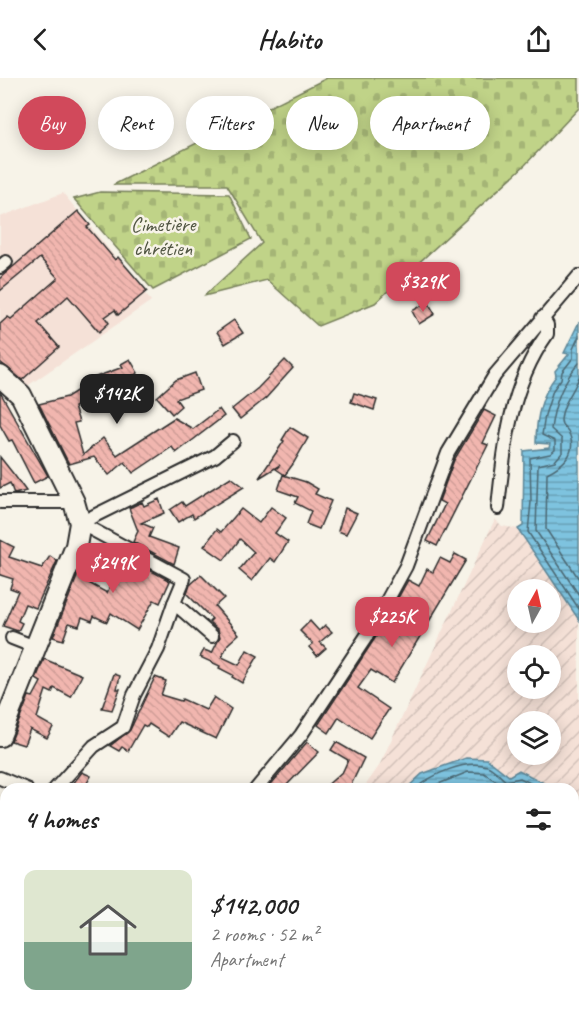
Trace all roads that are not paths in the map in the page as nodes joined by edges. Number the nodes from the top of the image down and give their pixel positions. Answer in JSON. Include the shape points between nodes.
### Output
{"nodes":[{"id":1,"x":579,"y":276,"type":"edge"},
{"id":2,"x":542,"y":318,"type":"junction"},
{"id":3,"x":0,"y":376,"type":"edge"},
{"id":4,"x":232,"y":441,"type":"dead end"},
{"id":5,"x":0,"y":502,"type":"edge"},
{"id":6,"x":74,"y":502,"type":"junction"},
{"id":7,"x":498,"y":508,"type":"dead end"},
{"id":8,"x":80,"y":524,"type":"junction"},
{"id":9,"x":174,"y":603,"type":"junction"},
{"id":10,"x":212,"y":636,"type":"dead end"},
{"id":11,"x":12,"y":638,"type":"dead end"},
{"id":12,"x":35,"y":647,"type":"junction"},
{"id":13,"x":0,"y":736,"type":"edge"},
{"id":14,"x":60,"y":783,"type":"edge"},
{"id":15,"x":261,"y":783,"type":"edge"}],
"edges":[{"from":1,"to":2,"type":"street"},
{"from":2,"to":7,"type":"street","via":[[547,325],[546,334],[517,390],[504,449]]},
{"from":2,"to":15,"type":"street","via":[[495,375],[448,453],[406,566],[372,628],[302,735]]},
{"from":3,"to":6,"type":"main road","via":[[21,395]]},
{"from":4,"to":8,"type":"street","via":[[215,456]]},
{"from":5,"to":6,"type":"street"},
{"from":6,"to":8,"type":"main road"},
{"from":8,"to":9,"type":"street","via":[[184,579]]},
{"from":8,"to":12,"type":"main road","via":[[76,546]]},
{"from":9,"to":10,"type":"street"},
{"from":9,"to":14,"type":"street","via":[[158,650],[134,695],[123,727],[94,746]]},
{"from":11,"to":12,"type":"street"},
{"from":12,"to":13,"type":"main road"}]}
